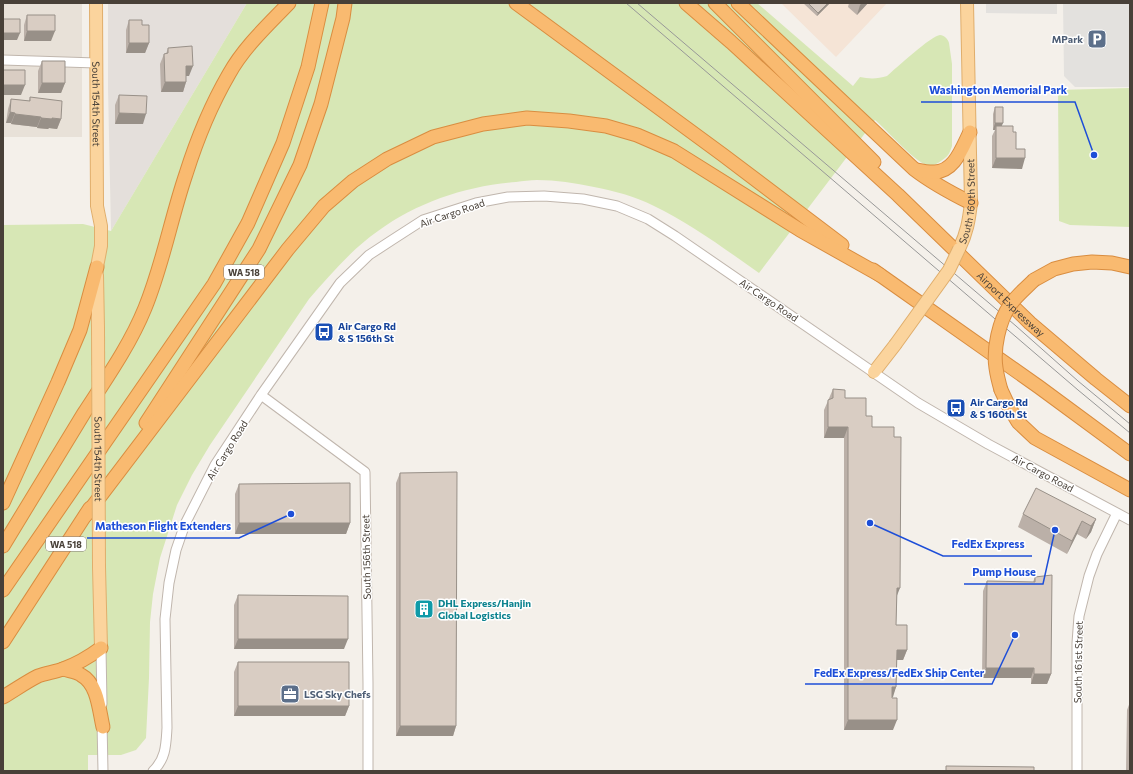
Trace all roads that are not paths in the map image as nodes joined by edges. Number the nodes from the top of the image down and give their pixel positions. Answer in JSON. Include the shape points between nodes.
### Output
{"nodes":[{"id":1,"x":96,"y":3,"type":"edge"},
{"id":2,"x":289,"y":3,"type":"edge"},
{"id":3,"x":322,"y":3,"type":"edge"},
{"id":4,"x":345,"y":3,"type":"edge"},
{"id":5,"x":516,"y":3,"type":"edge"},
{"id":6,"x":686,"y":3,"type":"edge"},
{"id":7,"x":715,"y":3,"type":"edge"},
{"id":8,"x":738,"y":3,"type":"edge"},
{"id":9,"x":967,"y":3,"type":"edge"},
{"id":10,"x":3,"y":60,"type":"edge"},
{"id":11,"x":96,"y":62,"type":"junction"},
{"id":12,"x":970,"y":132,"type":"junction"},
{"id":13,"x":914,"y":169,"type":"junction"},
{"id":14,"x":898,"y":195,"type":"junction"},
{"id":15,"x":971,"y":203,"type":"junction"},
{"id":16,"x":97,"y":267,"type":"junction"},
{"id":17,"x":1130,"y":267,"type":"edge"},
{"id":18,"x":880,"y":275,"type":"junction"},
{"id":19,"x":874,"y":372,"type":"junction"},
{"id":20,"x":261,"y":395,"type":"junction"},
{"id":21,"x":1130,"y":406,"type":"edge"},
{"id":22,"x":1130,"y":454,"type":"edge"},
{"id":23,"x":1130,"y":490,"type":"edge"},
{"id":24,"x":3,"y":503,"type":"edge"},
{"id":25,"x":1117,"y":513,"type":"junction"},
{"id":26,"x":86,"y":515,"type":"junction"},
{"id":27,"x":1130,"y":520,"type":"edge"},
{"id":28,"x":3,"y":546,"type":"edge"},
{"id":29,"x":3,"y":590,"type":"edge"},
{"id":30,"x":3,"y":642,"type":"edge"},
{"id":31,"x":101,"y":648,"type":"junction"},
{"id":32,"x":63,"y":669,"type":"junction"},
{"id":33,"x":3,"y":697,"type":"edge"},
{"id":34,"x":102,"y":727,"type":"junction"},
{"id":35,"x":103,"y":771,"type":"edge"},
{"id":36,"x":153,"y":771,"type":"edge"},
{"id":37,"x":368,"y":771,"type":"edge"},
{"id":38,"x":1077,"y":771,"type":"edge"}],
"edges":[{"from":1,"to":11,"type":"main road","name":"South 154th Street"},
{"from":2,"to":28,"type":"highway","via":[[245,50],[229,73],[210,109],[186,174],[145,308],[129,341]]},
{"from":3,"to":29,"type":"highway","number":"WA 518","via":[[308,67],[283,143],[248,223],[214,284]]},
{"from":4,"to":26,"type":"highway","number":"WA 518","via":[[321,104],[302,158],[259,249]]},
{"from":5,"to":18,"type":"highway","via":[[723,155]]},
{"from":6,"to":14,"type":"highway"},
{"from":7,"to":14,"type":"highway","via":[[879,167]]},
{"from":8,"to":13,"type":"highway"},
{"from":9,"to":12,"type":"main road","name":"South 160th Street"},
{"from":10,"to":11,"type":"street"},
{"from":11,"to":16,"type":"main road","name":"South 154th Street","via":[[96,206],[92,224]]},
{"from":12,"to":13,"type":"highway","via":[[958,156],[948,168],[934,173]]},
{"from":12,"to":15,"type":"main road","name":"South 160th Street"},
{"from":13,"to":15,"type":"highway","via":[[945,190]]},
{"from":14,"to":21,"type":"highway","name":"Airport Expressway","via":[[1030,323]]},
{"from":15,"to":19,"type":"main road","name":"South 160th Street","bridge":true,"via":[[965,238],[949,270]]},
{"from":16,"to":24,"type":"highway","via":[[77,337]]},
{"from":16,"to":31,"type":"main road","name":"South 154th Street","bridge":true},
{"from":17,"to":23,"type":"highway","bridge":true,"via":[[1112,263],[1073,264],[1054,269],[1034,280],[1009,306],[999,328],[995,350],[1001,390],[1018,422],[1035,438]]},
{"from":18,"to":22,"type":"highway"},
{"from":18,"to":26,"type":"highway","via":[[800,230],[674,151],[637,135],[606,126],[527,118],[483,124],[433,137],[353,181],[324,206],[288,249]]},
{"from":19,"to":20,"type":"street","name":"Air Cargo Road","via":[[648,219],[617,206],[583,199],[508,197],[476,203],[423,220],[369,255],[340,283]]},
{"from":19,"to":25,"type":"street","name":"Air Cargo Road","via":[[918,403]]},
{"from":20,"to":36,"type":"street","name":"Air Cargo Road","via":[[215,465],[185,524],[176,550],[165,618],[166,743],[164,756]]},
{"from":20,"to":37,"type":"street","name":"South 156th Street","via":[[365,472]]},
{"from":25,"to":27,"type":"street","name":"Air Cargo Road"},
{"from":25,"to":38,"type":"street","name":"South 161st Street","via":[[1097,554],[1079,616]]},
{"from":26,"to":30,"type":"highway","number":"WA 518"},
{"from":31,"to":32,"type":"highway","via":[[80,662]]},
{"from":31,"to":34,"type":"street","name":"South 154th Street"},
{"from":32,"to":33,"type":"highway","via":[[25,682]]},
{"from":32,"to":34,"type":"highway","via":[[81,674],[90,683]]},
{"from":34,"to":35,"type":"street","name":"South 154th Street"}]}
